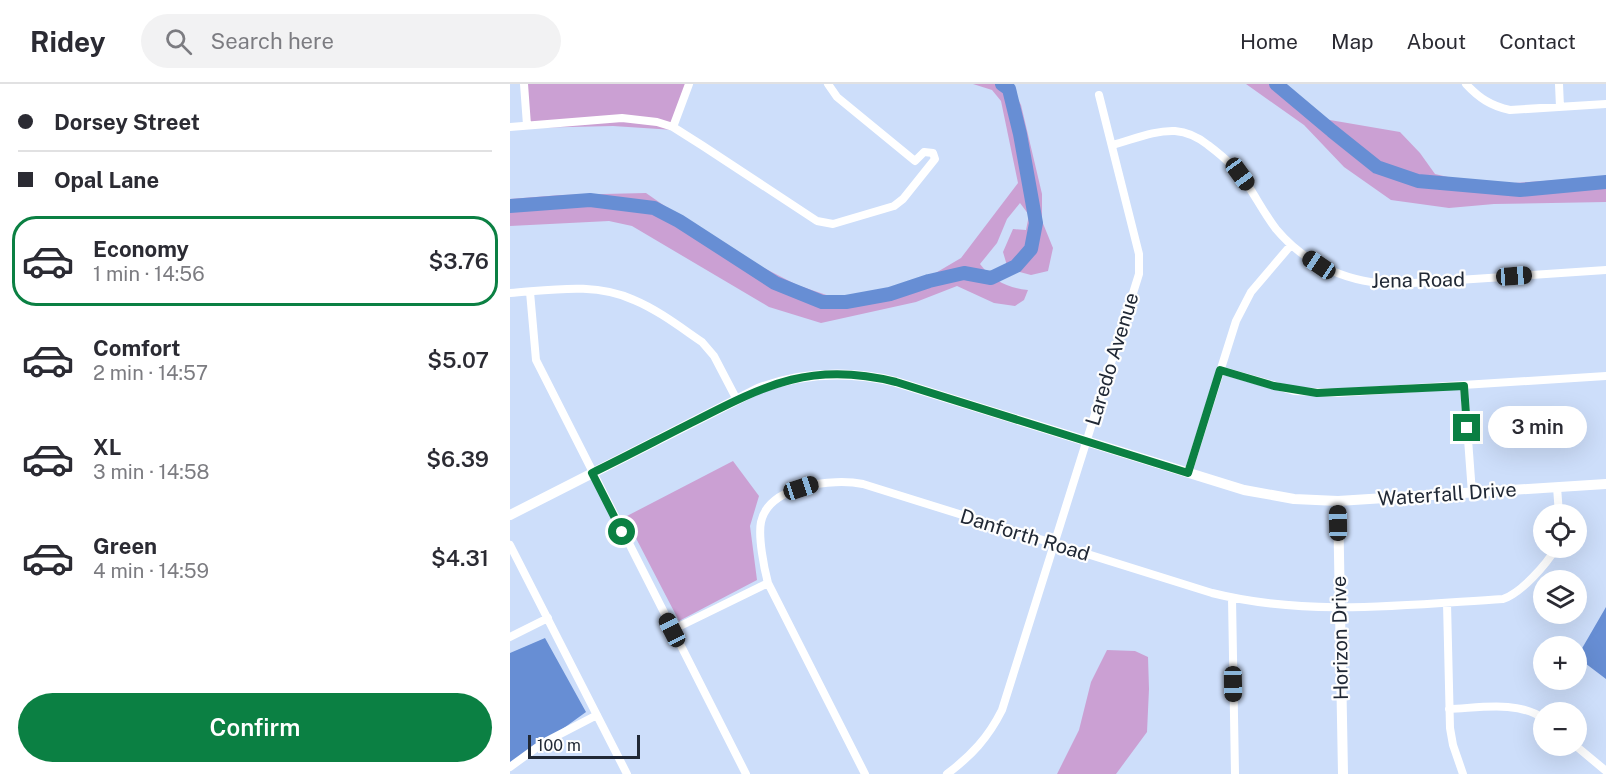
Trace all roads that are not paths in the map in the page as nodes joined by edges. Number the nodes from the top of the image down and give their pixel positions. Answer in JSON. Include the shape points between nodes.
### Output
{"nodes":[{"id":1,"x":524,"y":84,"type":"edge"},
{"id":2,"x":689,"y":84,"type":"edge"},
{"id":3,"x":828,"y":84,"type":"edge"},
{"id":4,"x":1466,"y":84,"type":"edge"},
{"id":5,"x":1558,"y":84,"type":"edge"},
{"id":6,"x":1099,"y":95,"type":"dead end"},
{"id":7,"x":1606,"y":104,"type":"edge"},
{"id":8,"x":1560,"y":107,"type":"junction"},
{"id":9,"x":527,"y":125,"type":"junction"},
{"id":10,"x":510,"y":127,"type":"edge"},
{"id":11,"x":673,"y":127,"type":"junction"},
{"id":12,"x":1112,"y":145,"type":"junction"},
{"id":13,"x":1291,"y":245,"type":"junction"},
{"id":14,"x":1606,"y":270,"type":"edge"},
{"id":15,"x":530,"y":291,"type":"junction"},
{"id":16,"x":510,"y":293,"type":"edge"},
{"id":17,"x":1220,"y":370,"type":"junction"},
{"id":18,"x":1606,"y":376,"type":"edge"},
{"id":19,"x":1464,"y":386,"type":"junction"},
{"id":20,"x":737,"y":400,"type":"junction"},
{"id":21,"x":1087,"y":441,"type":"junction"},
{"id":22,"x":592,"y":473,"type":"junction"},
{"id":23,"x":1188,"y":473,"type":"junction"},
{"id":24,"x":1606,"y":484,"type":"edge"},
{"id":25,"x":1557,"y":488,"type":"junction"},
{"id":26,"x":1472,"y":493,"type":"junction"},
{"id":27,"x":1338,"y":501,"type":"junction"},
{"id":28,"x":1558,"y":504,"type":"edge"},
{"id":29,"x":510,"y":515,"type":"edge"},
{"id":30,"x":1055,"y":544,"type":"junction"},
{"id":31,"x":510,"y":545,"type":"edge"},
{"id":32,"x":1548,"y":558,"type":"edge"},
{"id":33,"x":768,"y":583,"type":"junction"},
{"id":34,"x":1232,"y":598,"type":"junction"},
{"id":35,"x":1447,"y":603,"type":"junction"},
{"id":36,"x":1340,"y":608,"type":"junction"},
{"id":37,"x":548,"y":618,"type":"junction"},
{"id":38,"x":672,"y":630,"type":"junction"},
{"id":39,"x":510,"y":637,"type":"edge"},
{"id":40,"x":1449,"y":709,"type":"junction"},
{"id":41,"x":1533,"y":713,"type":"edge"},
{"id":42,"x":597,"y":715,"type":"junction"},
{"id":43,"x":1587,"y":756,"type":"edge"},
{"id":44,"x":510,"y":767,"type":"edge"},
{"id":45,"x":1606,"y":771,"type":"edge"},
{"id":46,"x":627,"y":774,"type":"edge"},
{"id":47,"x":746,"y":774,"type":"edge"},
{"id":48,"x":865,"y":774,"type":"edge"},
{"id":49,"x":947,"y":774,"type":"edge"},
{"id":50,"x":1235,"y":774,"type":"edge"},
{"id":51,"x":1343,"y":774,"type":"edge"},
{"id":52,"x":1463,"y":774,"type":"edge"}],
"edges":[{"from":1,"to":9,"type":"street"},
{"from":2,"to":11,"type":"street"},
{"from":3,"to":11,"type":"street","via":[[837,97],[915,161],[924,152],[933,153],[932,165],[894,206],[825,224]]},
{"from":4,"to":8,"type":"street","via":[[1483,100],[1500,108]]},
{"from":5,"to":8,"type":"street"},
{"from":6,"to":12,"type":"street","name":"Laredo Avenue"},
{"from":7,"to":8,"type":"street"},
{"from":9,"to":10,"type":"street"},
{"from":9,"to":11,"type":"street","via":[[622,118]]},
{"from":12,"to":13,"type":"street","name":"Jena Road","via":[[1174,131],[1199,139],[1240,174]]},
{"from":12,"to":21,"type":"street","name":"Laredo Avenue","via":[[1140,264]]},
{"from":13,"to":14,"type":"street","name":"Jena Road","via":[[1334,272],[1381,284]]},
{"from":13,"to":17,"type":"street","via":[[1242,306]]},
{"from":15,"to":16,"type":"street"},
{"from":15,"to":20,"type":"street","via":[[593,289],[643,304],[709,349]]},
{"from":15,"to":22,"type":"street","via":[[536,360]]},
{"from":17,"to":19,"type":"street","via":[[1274,386],[1317,393]]},
{"from":17,"to":23,"type":"street"},
{"from":18,"to":19,"type":"street"},
{"from":19,"to":26,"type":"street"},
{"from":20,"to":21,"type":"street","name":"Waterfall Drive","via":[[799,377],[856,374],[896,382]]},
{"from":20,"to":22,"type":"street","name":"Waterfall Drive"},
{"from":21,"to":23,"type":"street","name":"Waterfall Drive"},
{"from":21,"to":30,"type":"street","name":"Laredo Avenue"},
{"from":22,"to":29,"type":"street","name":"Waterfall Drive"},
{"from":22,"to":38,"type":"street"},
{"from":23,"to":27,"type":"street","name":"Waterfall Drive","via":[[1270,496]]},
{"from":24,"to":25,"type":"street","name":"Waterfall Drive"},
{"from":25,"to":26,"type":"street","name":"Waterfall Drive"},
{"from":25,"to":28,"type":"street"},
{"from":26,"to":27,"type":"street","name":"Waterfall Drive"},
{"from":27,"to":36,"type":"street","name":"Horizon Drive"},
{"from":30,"to":33,"type":"street","name":"Danforth Road","via":[[863,484],[827,482],[801,488],[779,499],[764,514],[760,530]]},
{"from":30,"to":34,"type":"street","name":"Danforth Road"},
{"from":30,"to":49,"type":"street","name":"Laredo Avenue","via":[[1002,710],[984,741]]},
{"from":31,"to":37,"type":"street"},
{"from":32,"to":35,"type":"street","name":"Danforth Road","via":[[1510,596]]},
{"from":33,"to":38,"type":"street"},
{"from":33,"to":48,"type":"street","name":"Danforth Road"},
{"from":34,"to":36,"type":"street","name":"Danforth Road","via":[[1289,607]]},
{"from":34,"to":50,"type":"street"},
{"from":35,"to":36,"type":"street","name":"Danforth Road"},
{"from":35,"to":40,"type":"street"},
{"from":36,"to":51,"type":"street","name":"Horizon Drive"},
{"from":37,"to":39,"type":"street"},
{"from":37,"to":42,"type":"street"},
{"from":38,"to":47,"type":"street"},
{"from":40,"to":41,"type":"street","via":[[1515,708]]},
{"from":40,"to":52,"type":"street","via":[[1453,745]]},
{"from":42,"to":44,"type":"street","via":[[543,743]]},
{"from":42,"to":46,"type":"street"},
{"from":43,"to":45,"type":"street"}]}
